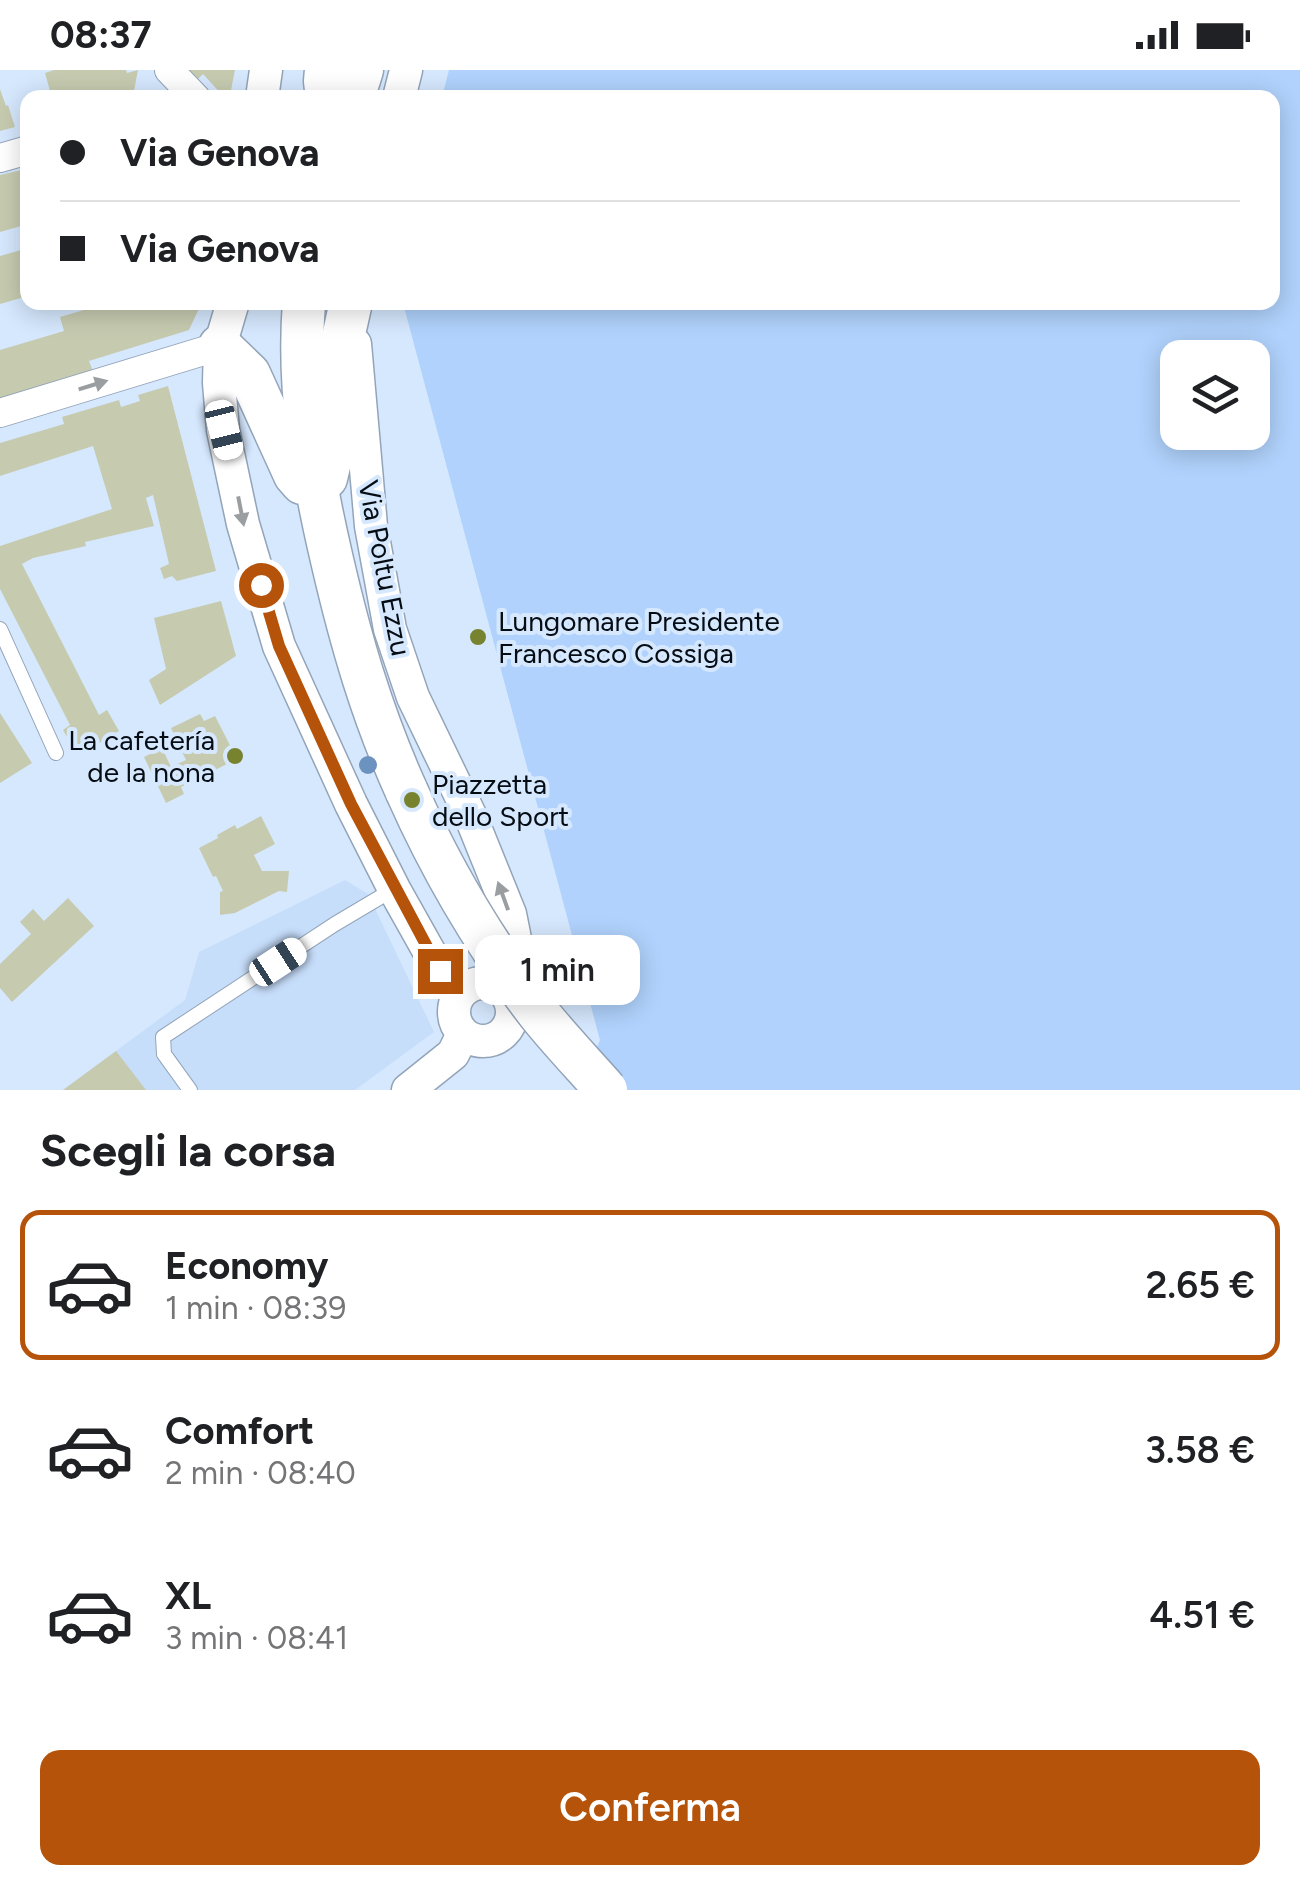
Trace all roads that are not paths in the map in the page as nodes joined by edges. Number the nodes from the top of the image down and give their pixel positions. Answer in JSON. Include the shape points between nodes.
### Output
{"nodes":[{"id":1,"x":169,"y":70,"type":"edge"},
{"id":2,"x":188,"y":90,"type":"edge"},
{"id":3,"x":230,"y":310,"type":"edge"},
{"id":4,"x":303,"y":310,"type":"edge"},
{"id":5,"x":352,"y":310,"type":"edge"},
{"id":6,"x":354,"y":310,"type":"edge"},
{"id":7,"x":220,"y":346,"type":"junction"},
{"id":8,"x":0,"y":413,"type":"edge"},
{"id":9,"x":319,"y":503,"type":"junction"},
{"id":10,"x":0,"y":629,"type":"edge"},
{"id":11,"x":56,"y":753,"type":"dead end"},
{"id":12,"x":394,"y":889,"type":"junction"},
{"id":13,"x":502,"y":989,"type":"junction"},
{"id":14,"x":457,"y":996,"type":"junction"},
{"id":15,"x":464,"y":1034,"type":"junction"},
{"id":16,"x":190,"y":1090,"type":"edge"},
{"id":17,"x":408,"y":1090,"type":"edge"},
{"id":18,"x":606,"y":1090,"type":"edge"}],
"edges":[{"from":1,"to":2,"type":"street"},
{"from":3,"to":7,"type":"street"},
{"from":4,"to":9,"type":"main road","via":[[306,435]]},
{"from":5,"to":9,"type":"main road"},
{"from":13,"to":6,"type":"street","name":"Via Poltu Ezzu","one_way":true,"via":[[514,962],[510,914],[413,697],[390,629],[371,526]]},
{"from":8,"to":7,"type":"street","one_way":true},
{"from":7,"to":9,"type":"main road","via":[[249,374],[295,475]]},
{"from":7,"to":12,"type":"street","one_way":true,"via":[[224,430],[279,646]]},
{"from":9,"to":18,"type":"main road","bridge":true,"via":[[359,669],[427,838],[485,938]]},
{"from":10,"to":11,"type":"lane"},
{"from":12,"to":14,"type":"street"},
{"from":12,"to":16,"type":"lane","via":[[162,1038],[164,1054]]},
{"from":13,"to":14,"type":"street","via":[[483,982]]},
{"from":13,"to":15,"type":"street","via":[[512,1006],[502,1034],[486,1041]]},
{"from":14,"to":15,"type":"street","via":[[453,1014]]},
{"from":15,"to":17,"type":"street","via":[[454,1054]]}]}
